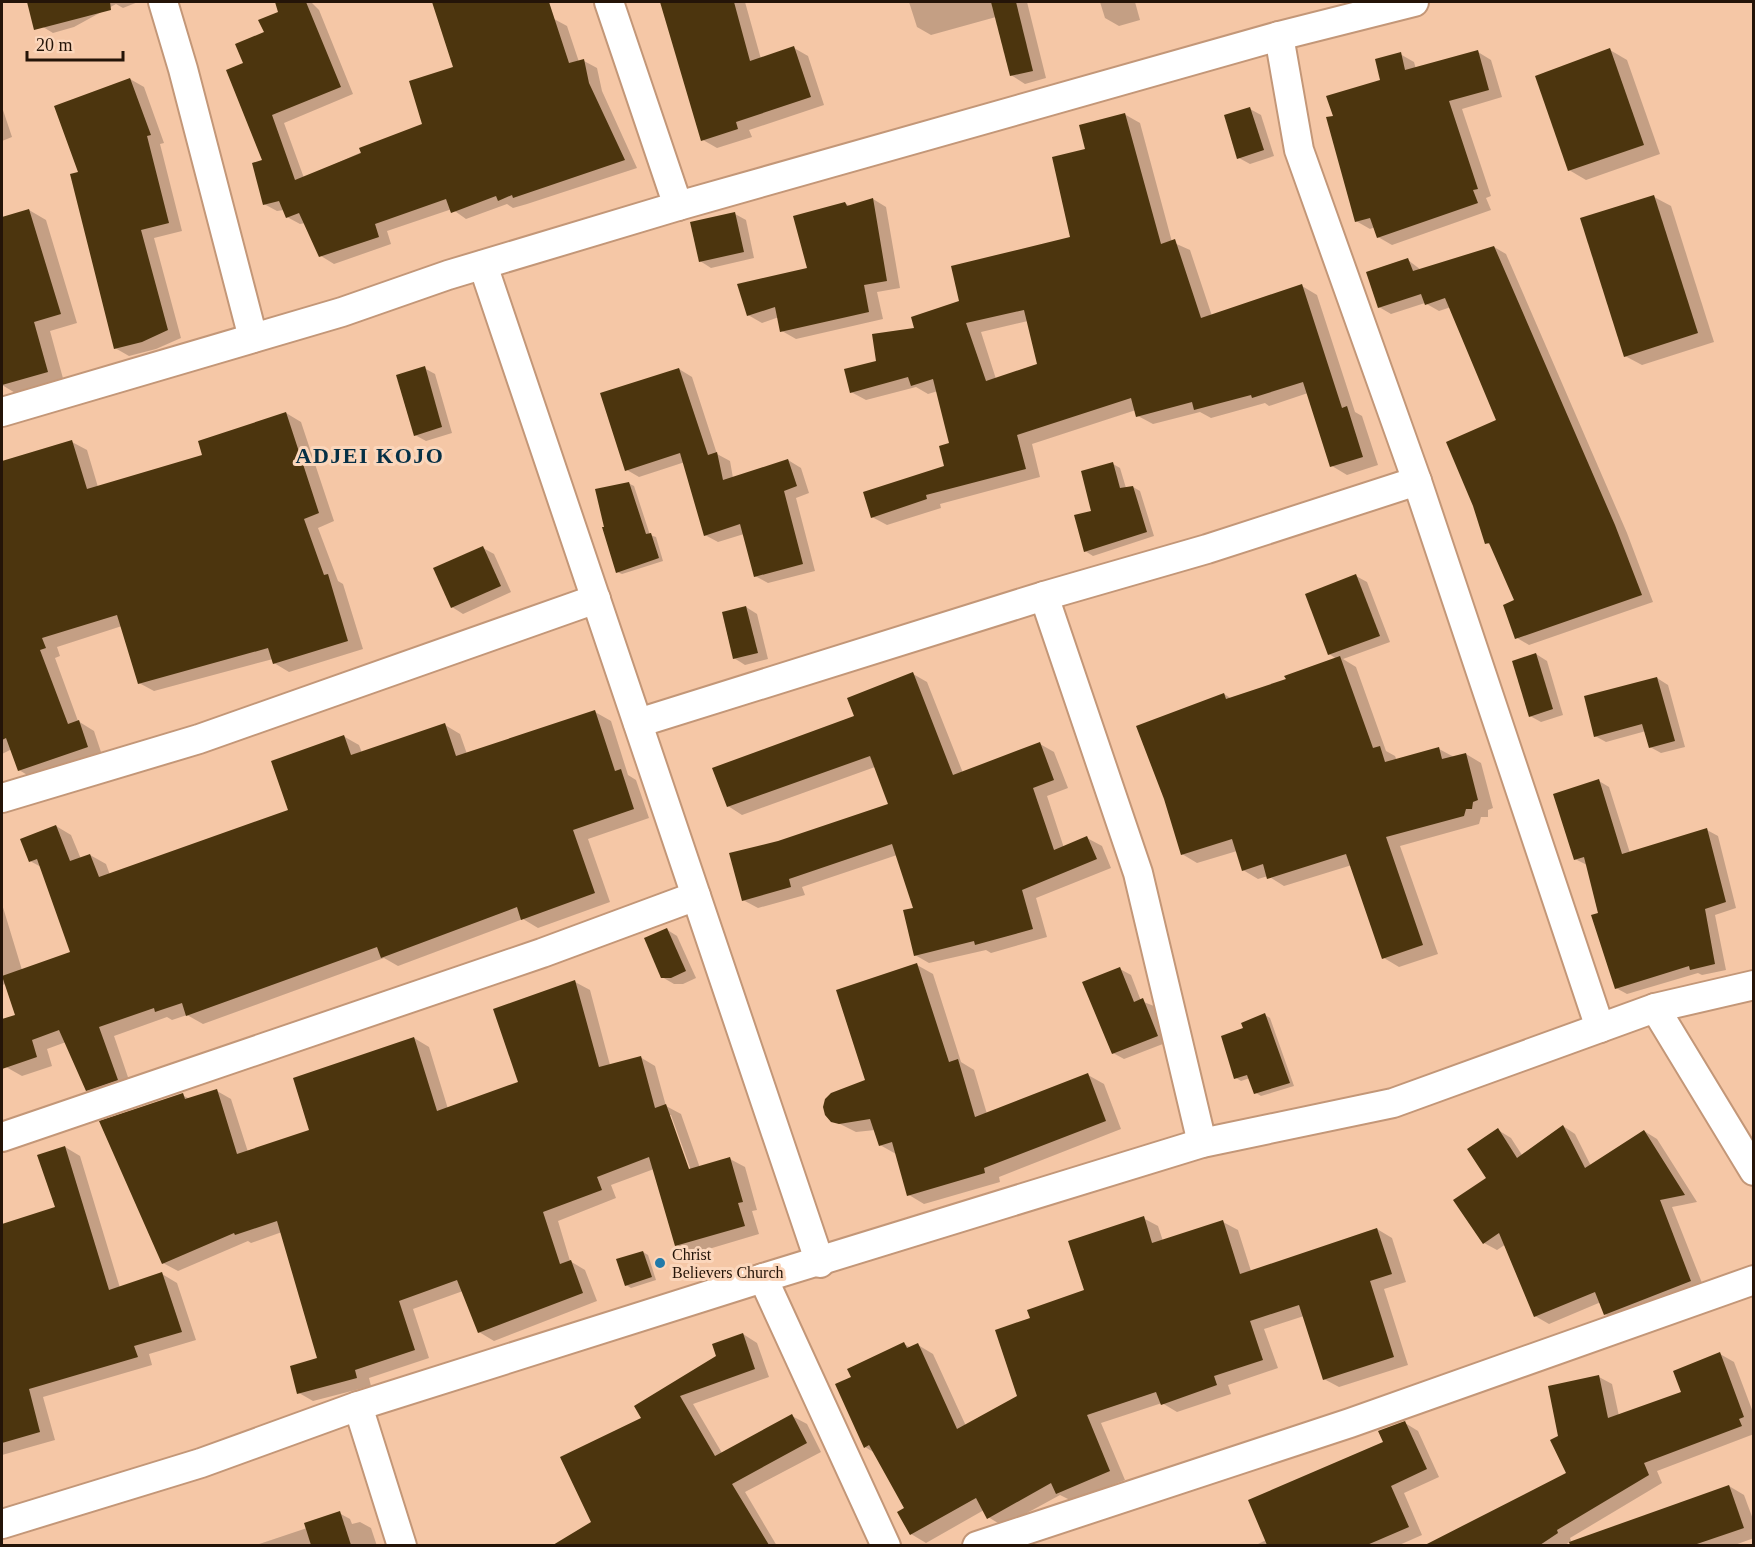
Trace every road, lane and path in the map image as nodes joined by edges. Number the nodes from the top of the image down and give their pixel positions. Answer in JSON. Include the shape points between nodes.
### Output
{"nodes":[{"id":1,"x":163,"y":2,"type":"edge"},
{"id":2,"x":609,"y":2,"type":"edge"},
{"id":3,"x":1414,"y":2,"type":"edge"},
{"id":4,"x":1280,"y":36,"type":"junction"},
{"id":5,"x":678,"y":206,"type":"junction"},
{"id":6,"x":483,"y":265,"type":"junction"},
{"id":7,"x":253,"y":338,"type":"junction"},
{"id":8,"x":2,"y":412,"type":"edge"},
{"id":9,"x":1417,"y":480,"type":"junction"},
{"id":10,"x":1044,"y":596,"type":"junction"},
{"id":11,"x":596,"y":599,"type":"junction"},
{"id":12,"x":638,"y":723,"type":"junction"},
{"id":13,"x":2,"y":798,"type":"edge"},
{"id":14,"x":696,"y":896,"type":"junction"},
{"id":15,"x":1754,"y":985,"type":"edge"},
{"id":16,"x":1655,"y":1008,"type":"junction"},
{"id":17,"x":1600,"y":1028,"type":"junction"},
{"id":18,"x":2,"y":1137,"type":"edge"},
{"id":19,"x":1202,"y":1143,"type":"junction"},
{"id":20,"x":1754,"y":1171,"type":"edge"},
{"id":21,"x":820,"y":1263,"type":"junction"},
{"id":22,"x":763,"y":1278,"type":"junction"},
{"id":23,"x":1754,"y":1280,"type":"edge"},
{"id":24,"x":358,"y":1406,"type":"junction"},
{"id":25,"x":2,"y":1524,"type":"edge"},
{"id":26,"x":402,"y":1545,"type":"edge"},
{"id":27,"x":886,"y":1545,"type":"edge"},
{"id":28,"x":977,"y":1545,"type":"edge"}],
"edges":[{"from":1,"to":7,"type":"street"},
{"from":2,"to":5,"type":"street"},
{"from":3,"to":4,"type":"street"},
{"from":4,"to":5,"type":"street"},
{"from":4,"to":9,"type":"street","via":[[1299,150]]},
{"from":5,"to":6,"type":"street"},
{"from":6,"to":7,"type":"street"},
{"from":6,"to":11,"type":"street"},
{"from":7,"to":8,"type":"street"},
{"from":9,"to":10,"type":"street","via":[[1207,549]]},
{"from":9,"to":17,"type":"street"},
{"from":10,"to":12,"type":"street"},
{"from":10,"to":19,"type":"street","via":[[1138,873]]},
{"from":11,"to":12,"type":"street"},
{"from":11,"to":13,"type":"street","via":[[199,739]]},
{"from":12,"to":14,"type":"street"},
{"from":14,"to":18,"type":"street","via":[[542,953]]},
{"from":14,"to":21,"type":"street"},
{"from":15,"to":16,"type":"street"},
{"from":16,"to":17,"type":"street"},
{"from":16,"to":20,"type":"street"},
{"from":17,"to":19,"type":"street","via":[[1393,1103]]},
{"from":19,"to":21,"type":"street"},
{"from":21,"to":22,"type":"street"},
{"from":22,"to":24,"type":"street"},
{"from":22,"to":27,"type":"street"},
{"from":23,"to":28,"type":"street","via":[[1350,1423]]},
{"from":24,"to":25,"type":"street","via":[[201,1463]]},
{"from":24,"to":26,"type":"street"}]}
